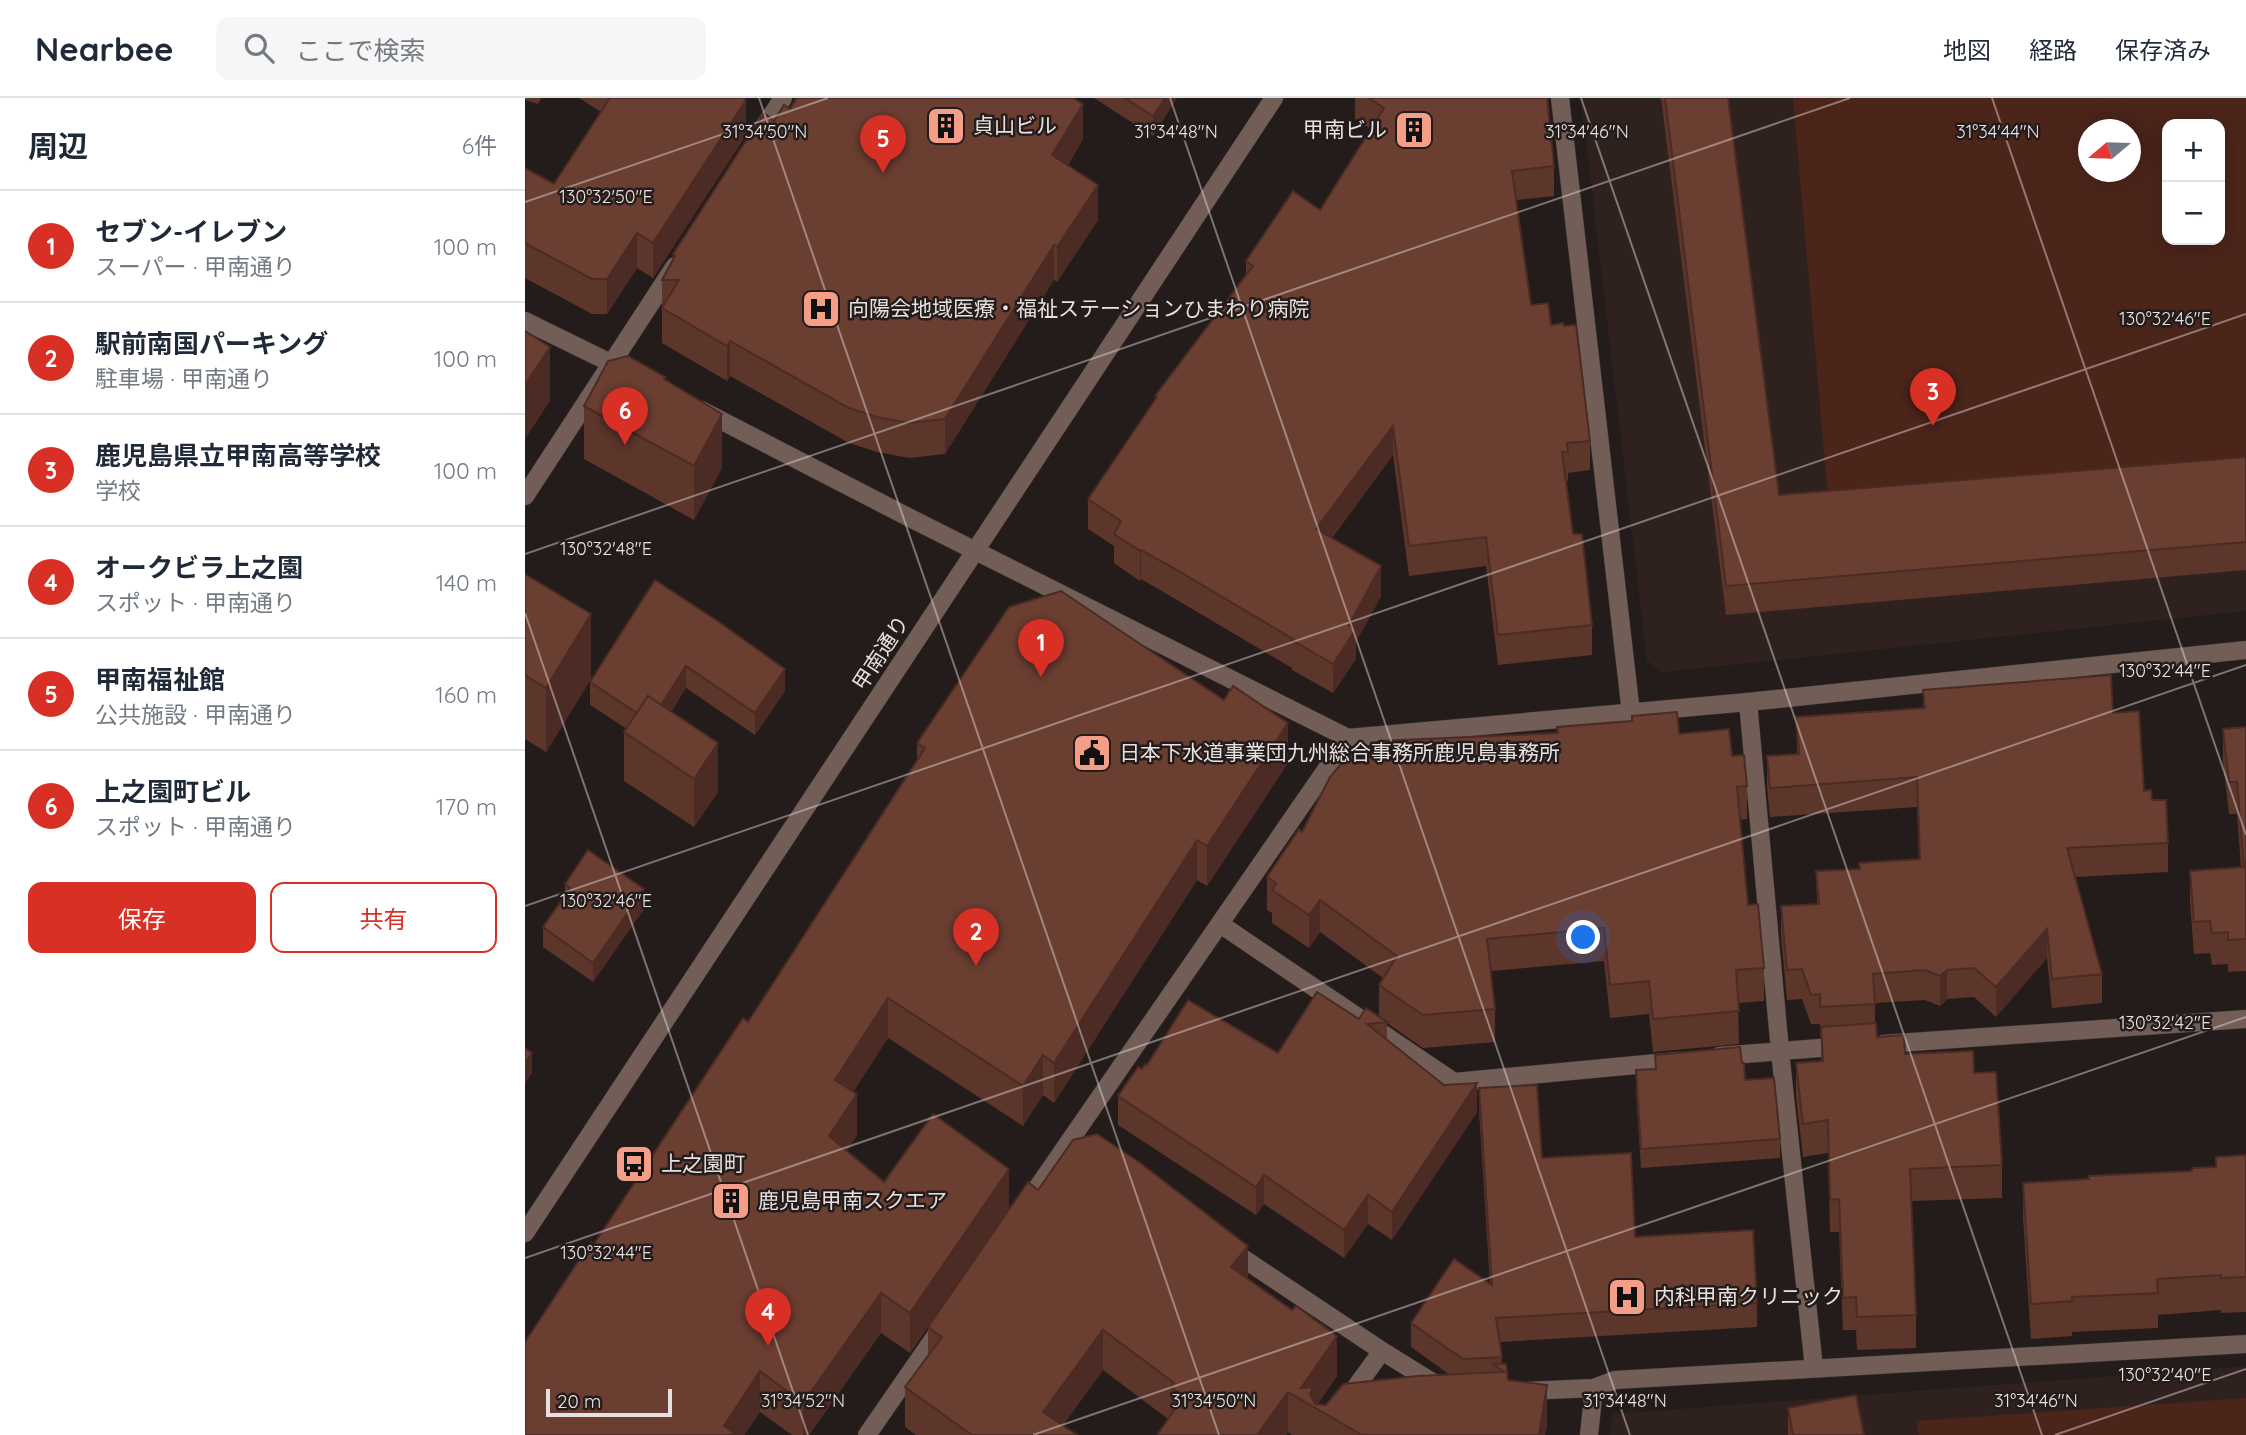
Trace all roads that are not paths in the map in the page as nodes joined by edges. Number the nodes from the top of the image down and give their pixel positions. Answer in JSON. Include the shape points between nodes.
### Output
{"nodes":[{"id":1,"x":783,"y":98,"type":"edge"},
{"id":2,"x":1275,"y":98,"type":"edge"},
{"id":3,"x":1560,"y":98,"type":"edge"},
{"id":4,"x":747,"y":154,"type":"edge"},
{"id":5,"x":683,"y":254,"type":"edge"},
{"id":6,"x":525,"y":321,"type":"edge"},
{"id":7,"x":613,"y":363,"type":"junction"},
{"id":8,"x":637,"y":376,"type":"edge"},
{"id":9,"x":687,"y":402,"type":"edge"},
{"id":10,"x":525,"y":496,"type":"edge"},
{"id":11,"x":976,"y":551,"type":"junction"},
{"id":12,"x":2246,"y":649,"type":"edge"},
{"id":13,"x":1748,"y":702,"type":"junction"},
{"id":14,"x":1631,"y":713,"type":"junction"},
{"id":15,"x":1348,"y":738,"type":"junction"},
{"id":16,"x":1220,"y":923,"type":"junction"},
{"id":17,"x":2246,"y":1019,"type":"edge"},
{"id":18,"x":1780,"y":1051,"type":"junction"},
{"id":19,"x":1015,"y":1221,"type":"edge"},
{"id":20,"x":525,"y":1233,"type":"edge"},
{"id":21,"x":1213,"y":1238,"type":"edge"},
{"id":22,"x":953,"y":1311,"type":"edge"},
{"id":23,"x":2246,"y":1344,"type":"edge"},
{"id":24,"x":1382,"y":1351,"type":"junction"},
{"id":25,"x":1814,"y":1368,"type":"junction"},
{"id":26,"x":1594,"y":1388,"type":"junction"},
{"id":27,"x":1505,"y":1392,"type":"edge"},
{"id":28,"x":1454,"y":1395,"type":"edge"},
{"id":29,"x":867,"y":1435,"type":"edge"},
{"id":30,"x":1321,"y":1435,"type":"edge"},
{"id":31,"x":1589,"y":1435,"type":"edge"}],
"edges":[{"from":1,"to":4,"type":"street"},
{"from":2,"to":11,"type":"street","name":"甲南通り"},
{"from":3,"to":14,"type":"street"},
{"from":5,"to":7,"type":"street"},
{"from":6,"to":7,"type":"street"},
{"from":7,"to":8,"type":"street"},
{"from":7,"to":10,"type":"street"},
{"from":9,"to":11,"type":"street"},
{"from":11,"to":15,"type":"street"},
{"from":11,"to":20,"type":"street","name":"甲南通り"},
{"from":12,"to":13,"type":"street"},
{"from":13,"to":14,"type":"street"},
{"from":13,"to":18,"type":"street"},
{"from":14,"to":15,"type":"street"},
{"from":15,"to":16,"type":"street"},
{"from":16,"to":18,"type":"street","via":[[1454,1082]]},
{"from":16,"to":19,"type":"street","via":[[1074,1145]]},
{"from":17,"to":18,"type":"street"},
{"from":18,"to":25,"type":"street"},
{"from":21,"to":24,"type":"street"},
{"from":22,"to":29,"type":"street"},
{"from":23,"to":25,"type":"street"},
{"from":24,"to":28,"type":"street"},
{"from":24,"to":30,"type":"street"},
{"from":25,"to":26,"type":"street","via":[[1615,1380]]},
{"from":26,"to":27,"type":"street"},
{"from":26,"to":31,"type":"street"}]}
